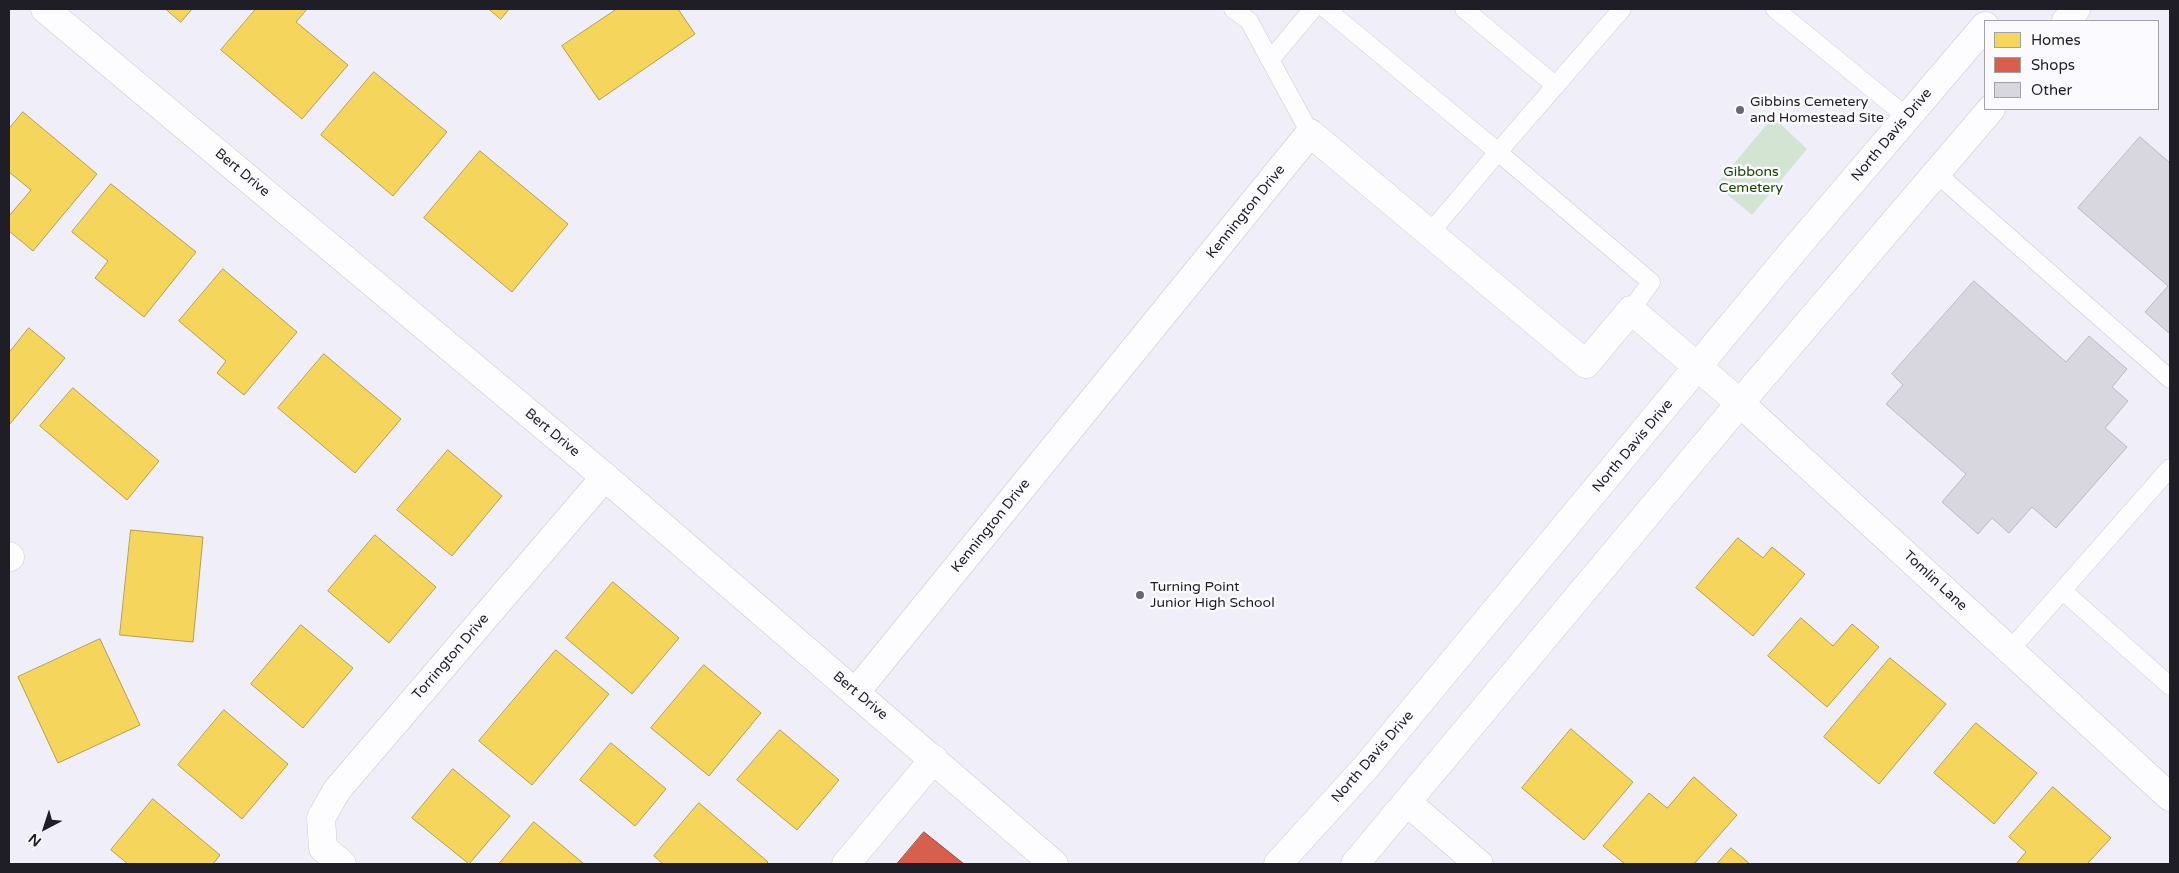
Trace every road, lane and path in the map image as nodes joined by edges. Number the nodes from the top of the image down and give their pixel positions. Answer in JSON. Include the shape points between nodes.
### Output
{"nodes":[{"id":1,"x":45,"y":9,"type":"edge"},
{"id":2,"x":1234,"y":9,"type":"edge"},
{"id":3,"x":1314,"y":9,"type":"edge"},
{"id":4,"x":1326,"y":9,"type":"edge"},
{"id":5,"x":1464,"y":9,"type":"edge"},
{"id":6,"x":1775,"y":9,"type":"edge"},
{"id":7,"x":2000,"y":9,"type":"edge"},
{"id":8,"x":2076,"y":9,"type":"edge"},
{"id":9,"x":1618,"y":10,"type":"edge"},
{"id":10,"x":1990,"y":20,"type":"edge"},
{"id":11,"x":2067,"y":20,"type":"edge"},
{"id":12,"x":1984,"y":27,"type":"edge"},
{"id":13,"x":1270,"y":60,"type":"junction"},
{"id":14,"x":1556,"y":86,"type":"junction"},
{"id":15,"x":1990,"y":110,"type":"edge"},
{"id":16,"x":1907,"y":117,"type":"junction"},
{"id":17,"x":1310,"y":133,"type":"junction"},
{"id":18,"x":1498,"y":152,"type":"junction"},
{"id":19,"x":1936,"y":173,"type":"junction"},
{"id":20,"x":1430,"y":233,"type":"junction"},
{"id":21,"x":1631,"y":310,"type":"junction"},
{"id":22,"x":1698,"y":368,"type":"junction"},
{"id":23,"x":2170,"y":378,"type":"edge"},
{"id":24,"x":1740,"y":403,"type":"junction"},
{"id":25,"x":2170,"y":468,"type":"edge"},
{"id":26,"x":605,"y":477,"type":"junction"},
{"id":27,"x":2062,"y":591,"type":"junction"},
{"id":28,"x":2010,"y":650,"type":"junction"},
{"id":29,"x":2170,"y":686,"type":"edge"},
{"id":30,"x":856,"y":693,"type":"junction"},
{"id":31,"x":934,"y":759,"type":"junction"},
{"id":32,"x":2170,"y":797,"type":"edge"},
{"id":33,"x":1408,"y":803,"type":"junction"},
{"id":34,"x":333,"y":856,"type":"edge"},
{"id":35,"x":846,"y":864,"type":"edge"},
{"id":36,"x":1054,"y":864,"type":"edge"},
{"id":37,"x":1278,"y":864,"type":"edge"},
{"id":38,"x":1355,"y":864,"type":"edge"},
{"id":39,"x":1479,"y":864,"type":"edge"}],
"edges":[{"from":1,"to":26,"type":"street","name":"Bert Drive"},
{"from":2,"to":13,"type":"lane","via":[[1249,21]]},
{"from":3,"to":13,"type":"lane"},
{"from":4,"to":18,"type":"lane"},
{"from":5,"to":14,"type":"lane"},
{"from":6,"to":16,"type":"lane"},
{"from":7,"to":10,"type":"street"},
{"from":8,"to":11,"type":"street"},
{"from":9,"to":14,"type":"lane"},
{"from":12,"to":16,"type":"street","name":"North Davis Drive"},
{"from":13,"to":17,"type":"lane"},
{"from":14,"to":18,"type":"lane"},
{"from":15,"to":19,"type":"street"},
{"from":16,"to":22,"type":"street","name":"North Davis Drive"},
{"from":17,"to":20,"type":"street"},
{"from":17,"to":30,"type":"street","name":"Kennington Drive"},
{"from":18,"to":20,"type":"lane"},
{"from":18,"to":21,"type":"lane","via":[[1651,282]]},
{"from":19,"to":23,"type":"lane"},
{"from":19,"to":24,"type":"street"},
{"from":20,"to":21,"type":"street","via":[[1586,364]]},
{"from":21,"to":22,"type":"street"},
{"from":22,"to":24,"type":"street","name":"Tomlin Lane"},
{"from":22,"to":37,"type":"street","name":"North Davis Drive","via":[[1366,767]]},
{"from":24,"to":28,"type":"street","name":"Tomlin Lane"},
{"from":24,"to":33,"type":"street"},
{"from":25,"to":27,"type":"lane"},
{"from":26,"to":30,"type":"street","name":"Bert Drive"},
{"from":26,"to":34,"type":"street","name":"Torrington Drive","via":[[337,790],[321,818]]},
{"from":27,"to":28,"type":"lane"},
{"from":27,"to":29,"type":"lane"},
{"from":28,"to":32,"type":"street","name":"Tomlin Lane"},
{"from":30,"to":31,"type":"street","name":"Bert Drive"},
{"from":31,"to":35,"type":"street"},
{"from":31,"to":36,"type":"street","name":"Bert Drive"},
{"from":33,"to":38,"type":"street"},
{"from":33,"to":39,"type":"street"}]}
